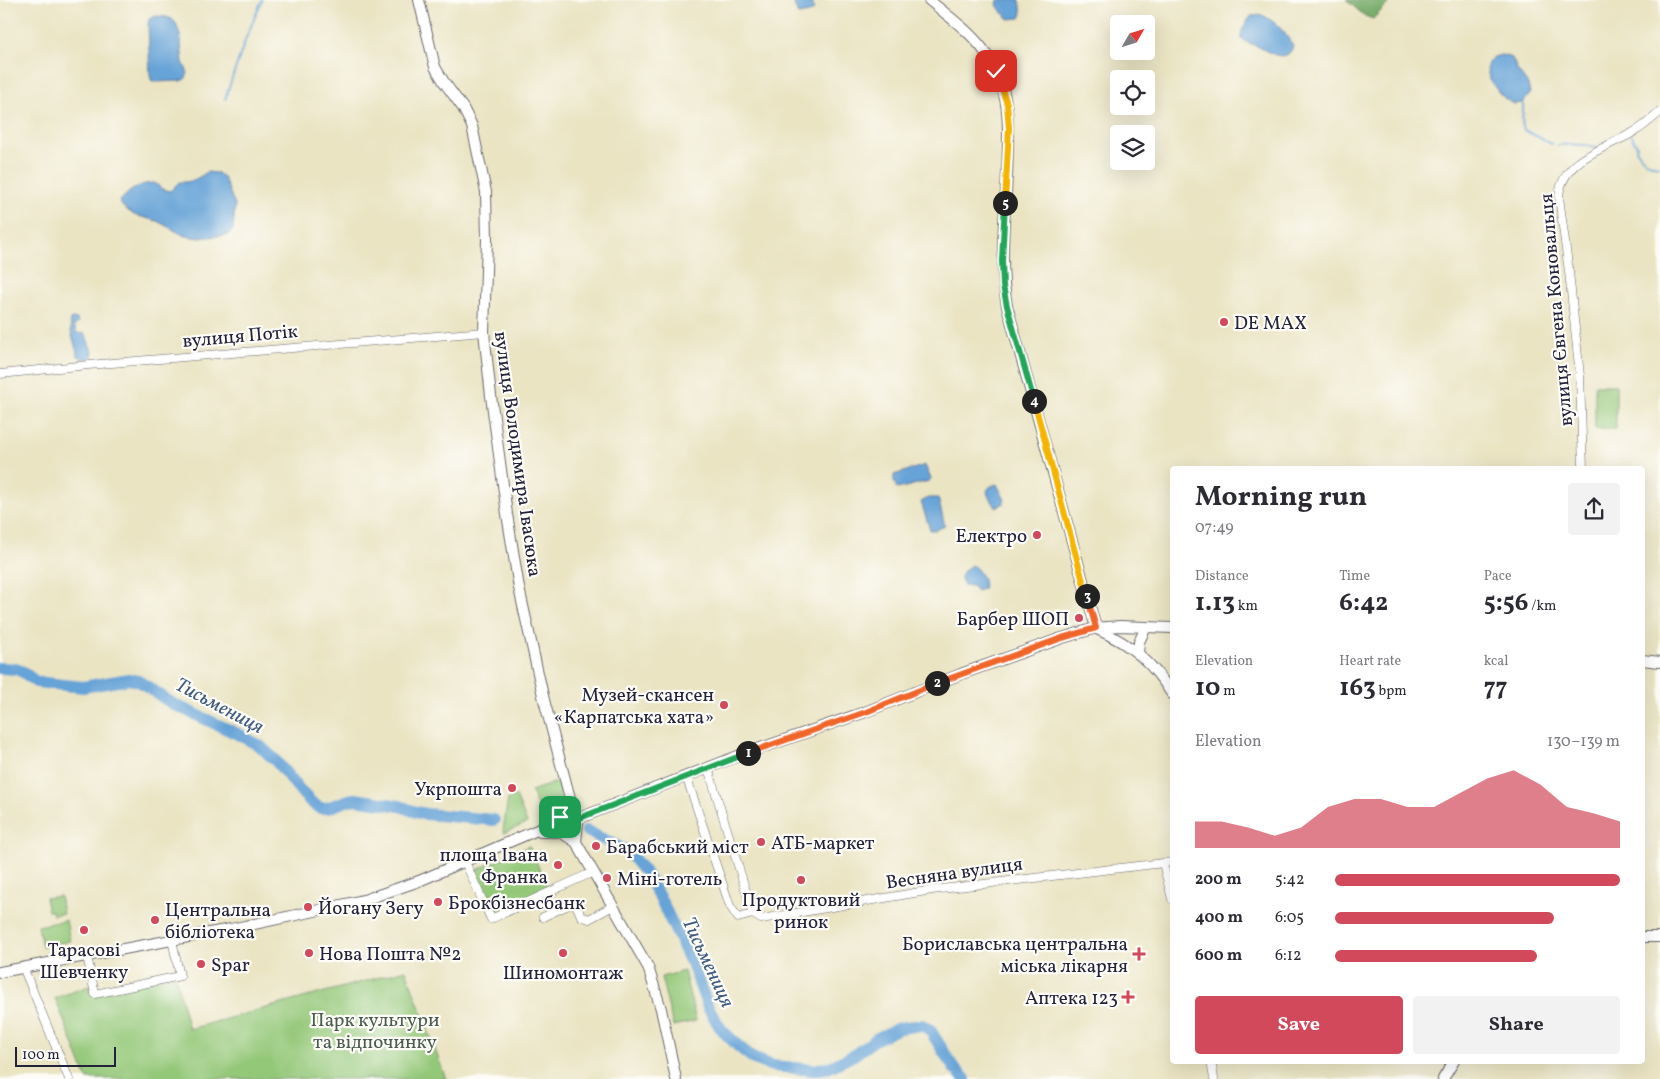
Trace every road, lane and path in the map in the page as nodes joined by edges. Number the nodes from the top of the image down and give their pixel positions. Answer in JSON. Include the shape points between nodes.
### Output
{"nodes":[{"id":1,"x":419,"y":0,"type":"edge"},
{"id":2,"x":929,"y":0,"type":"edge"},
{"id":3,"x":1660,"y":112,"type":"edge"},
{"id":4,"x":484,"y":332,"type":"junction"},
{"id":5,"x":0,"y":374,"type":"edge"},
{"id":6,"x":1583,"y":466,"type":"edge"},
{"id":7,"x":1146,"y":627,"type":"junction"},
{"id":8,"x":1096,"y":628,"type":"junction"},
{"id":9,"x":1170,"y":628,"type":"edge"},
{"id":10,"x":1138,"y":654,"type":"junction"},
{"id":11,"x":1645,"y":660,"type":"edge"},
{"id":12,"x":1660,"y":662,"type":"edge"},
{"id":13,"x":1170,"y":691,"type":"edge"},
{"id":14,"x":708,"y":768,"type":"junction"},
{"id":15,"x":686,"y":776,"type":"junction"},
{"id":16,"x":573,"y":819,"type":"junction"},
{"id":17,"x":564,"y":833,"type":"junction"},
{"id":18,"x":527,"y":835,"type":"junction"},
{"id":19,"x":576,"y":842,"type":"junction"},
{"id":20,"x":465,"y":862,"type":"junction"},
{"id":21,"x":1170,"y":862,"type":"edge"},
{"id":22,"x":1163,"y":863,"type":"junction"},
{"id":23,"x":593,"y":872,"type":"junction"},
{"id":24,"x":1170,"y":891,"type":"edge"},
{"id":25,"x":613,"y":906,"type":"junction"},
{"id":26,"x":753,"y":914,"type":"junction"},
{"id":27,"x":543,"y":918,"type":"dead end"},
{"id":28,"x":1645,"y":937,"type":"edge"},
{"id":29,"x":1660,"y":937,"type":"edge"},
{"id":30,"x":172,"y":940,"type":"junction"},
{"id":31,"x":88,"y":956,"type":"junction"},
{"id":32,"x":24,"y":967,"type":"junction"},
{"id":33,"x":0,"y":972,"type":"edge"},
{"id":34,"x":1212,"y":1064,"type":"edge"},
{"id":35,"x":1452,"y":1064,"type":"edge"},
{"id":36,"x":69,"y":1079,"type":"edge"},
{"id":37,"x":676,"y":1079,"type":"edge"},
{"id":38,"x":1214,"y":1079,"type":"edge"},
{"id":39,"x":1443,"y":1079,"type":"edge"}],
"edges":[{"from":1,"to":4,"type":"main road","name":"вулиця Володимира Івасюка","via":[[435,67],[468,117],[479,154],[486,192]]},
{"from":2,"to":8,"type":"main road","via":[[984,50],[996,71],[1007,104],[1009,128],[1003,286]]},
{"from":3,"to":6,"type":"street","name":"вулиця Євгена Коновальця","via":[[1632,134],[1575,165],[1559,188],[1580,376]]},
{"from":4,"to":5,"type":"street","name":"вулиця Потік"},
{"from":4,"to":16,"type":"main road","name":"вулиця Володимира Івасюка","via":[[490,396],[519,588]]},
{"from":7,"to":8,"type":"main road"},
{"from":7,"to":9,"type":"main road"},
{"from":7,"to":10,"type":"main road"},
{"from":8,"to":10,"type":"main road"},
{"from":8,"to":14,"type":"main road","via":[[961,674],[866,712]]},
{"from":10,"to":13,"type":"main road","via":[[1160,675]]},
{"from":11,"to":12,"type":"main road"},
{"from":14,"to":15,"type":"main road"},
{"from":14,"to":26,"type":"street"},
{"from":15,"to":16,"type":"main road"},
{"from":15,"to":26,"type":"street","name":"Весняна вулиця","via":[[730,906],[738,918]]},
{"from":16,"to":17,"type":"main road","via":[[559,830]]},
{"from":16,"to":18,"type":"main road"},
{"from":16,"to":19,"type":"main road"},
{"from":17,"to":18,"type":"main road","via":[[546,831]]},
{"from":17,"to":19,"type":"main road"},
{"from":18,"to":20,"type":"main road"},
{"from":19,"to":23,"type":"main road"},
{"from":20,"to":23,"type":"street","via":[[491,919]]},
{"from":20,"to":30,"type":"main road","via":[[367,899]]},
{"from":21,"to":22,"type":"street","name":"Весняна вулиця"},
{"from":22,"to":24,"type":"street"},
{"from":22,"to":26,"type":"street","name":"Весняна вулиця","via":[[932,890],[762,919]]},
{"from":23,"to":25,"type":"main road"},
{"from":25,"to":27,"type":"street","via":[[589,919],[581,916],[575,902]]},
{"from":25,"to":37,"type":"main road","via":[[652,977]]},
{"from":28,"to":29,"type":"main road"},
{"from":30,"to":31,"type":"main road"},
{"from":30,"to":31,"type":"street","via":[[180,976],[96,994]]},
{"from":31,"to":32,"type":"main road"},
{"from":32,"to":33,"type":"main road"},
{"from":32,"to":36,"type":"street"},
{"from":34,"to":38,"type":"street"},
{"from":35,"to":39,"type":"main road"}]}
